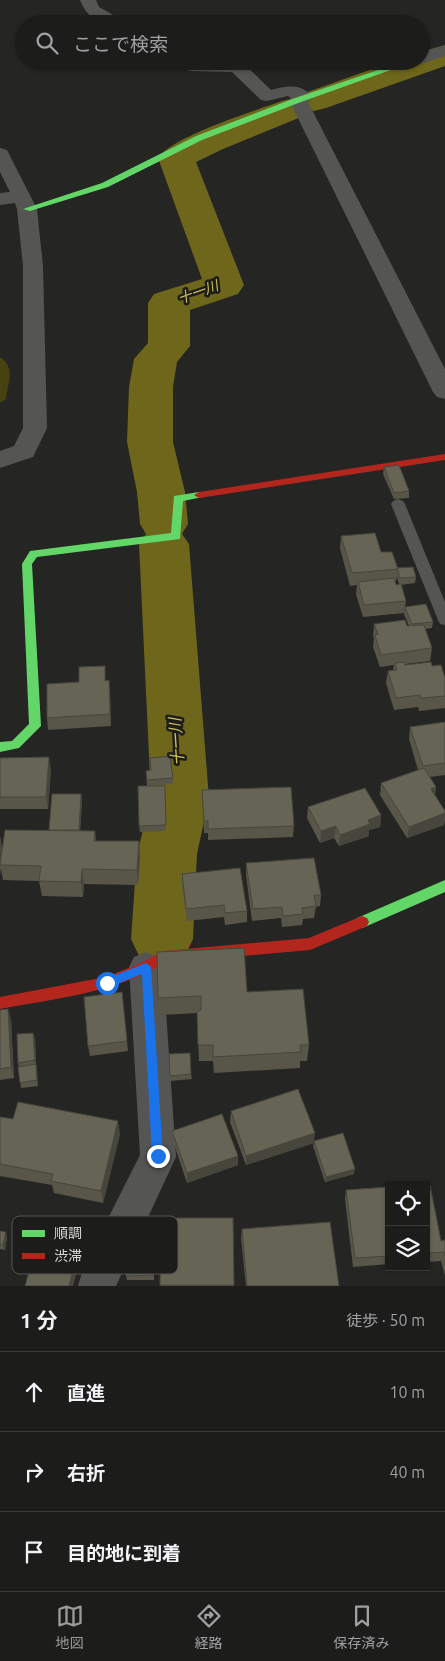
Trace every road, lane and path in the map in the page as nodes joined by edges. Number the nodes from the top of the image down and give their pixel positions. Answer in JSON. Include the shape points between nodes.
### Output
{"nodes":[{"id":1,"x":88,"y":0,"type":"edge"},
{"id":2,"x":101,"y":15,"type":"edge"},
{"id":3,"x":445,"y":50,"type":"edge"},
{"id":4,"x":430,"y":55,"type":"edge"},
{"id":5,"x":240,"y":70,"type":"edge"},
{"id":6,"x":386,"y":70,"type":"edge"},
{"id":7,"x":301,"y":99,"type":"junction"},
{"id":8,"x":0,"y":154,"type":"edge"},
{"id":9,"x":0,"y":199,"type":"edge"},
{"id":10,"x":24,"y":203,"type":"junction"},
{"id":11,"x":445,"y":392,"type":"edge"},
{"id":12,"x":445,"y":457,"type":"edge"},
{"id":13,"x":0,"y":460,"type":"edge"},
{"id":14,"x":398,"y":504,"type":"dead end"},
{"id":15,"x":445,"y":620,"type":"edge"},
{"id":16,"x":0,"y":747,"type":"edge"},
{"id":17,"x":445,"y":886,"type":"edge"},
{"id":18,"x":146,"y":967,"type":"junction"},
{"id":19,"x":0,"y":1003,"type":"edge"},
{"id":20,"x":129,"y":1216,"type":"edge"},
{"id":21,"x":101,"y":1274,"type":"edge"},
{"id":22,"x":97,"y":1286,"type":"edge"}],
"edges":[{"from":1,"to":2,"type":"street","via":[[92,10]]},
{"from":3,"to":4,"type":"street"},
{"from":5,"to":7,"type":"street","via":[[267,96],[290,90]]},
{"from":6,"to":7,"type":"street"},
{"from":7,"to":10,"type":"street","via":[[199,138],[105,185]]},
{"from":7,"to":11,"type":"street"},
{"from":8,"to":10,"type":"street"},
{"from":9,"to":10,"type":"street"},
{"from":10,"to":13,"type":"street","via":[[33,266],[35,428],[24,451]]},
{"from":12,"to":16,"type":"street","via":[[178,498],[176,536],[34,554],[27,564],[35,726],[15,745]]},
{"from":14,"to":15,"type":"lane"},
{"from":17,"to":18,"type":"street","via":[[310,944],[163,957]]},
{"from":18,"to":19,"type":"street","via":[[107,983]]},
{"from":18,"to":20,"type":"street","via":[[158,1156]]},
{"from":21,"to":22,"type":"street"}]}
